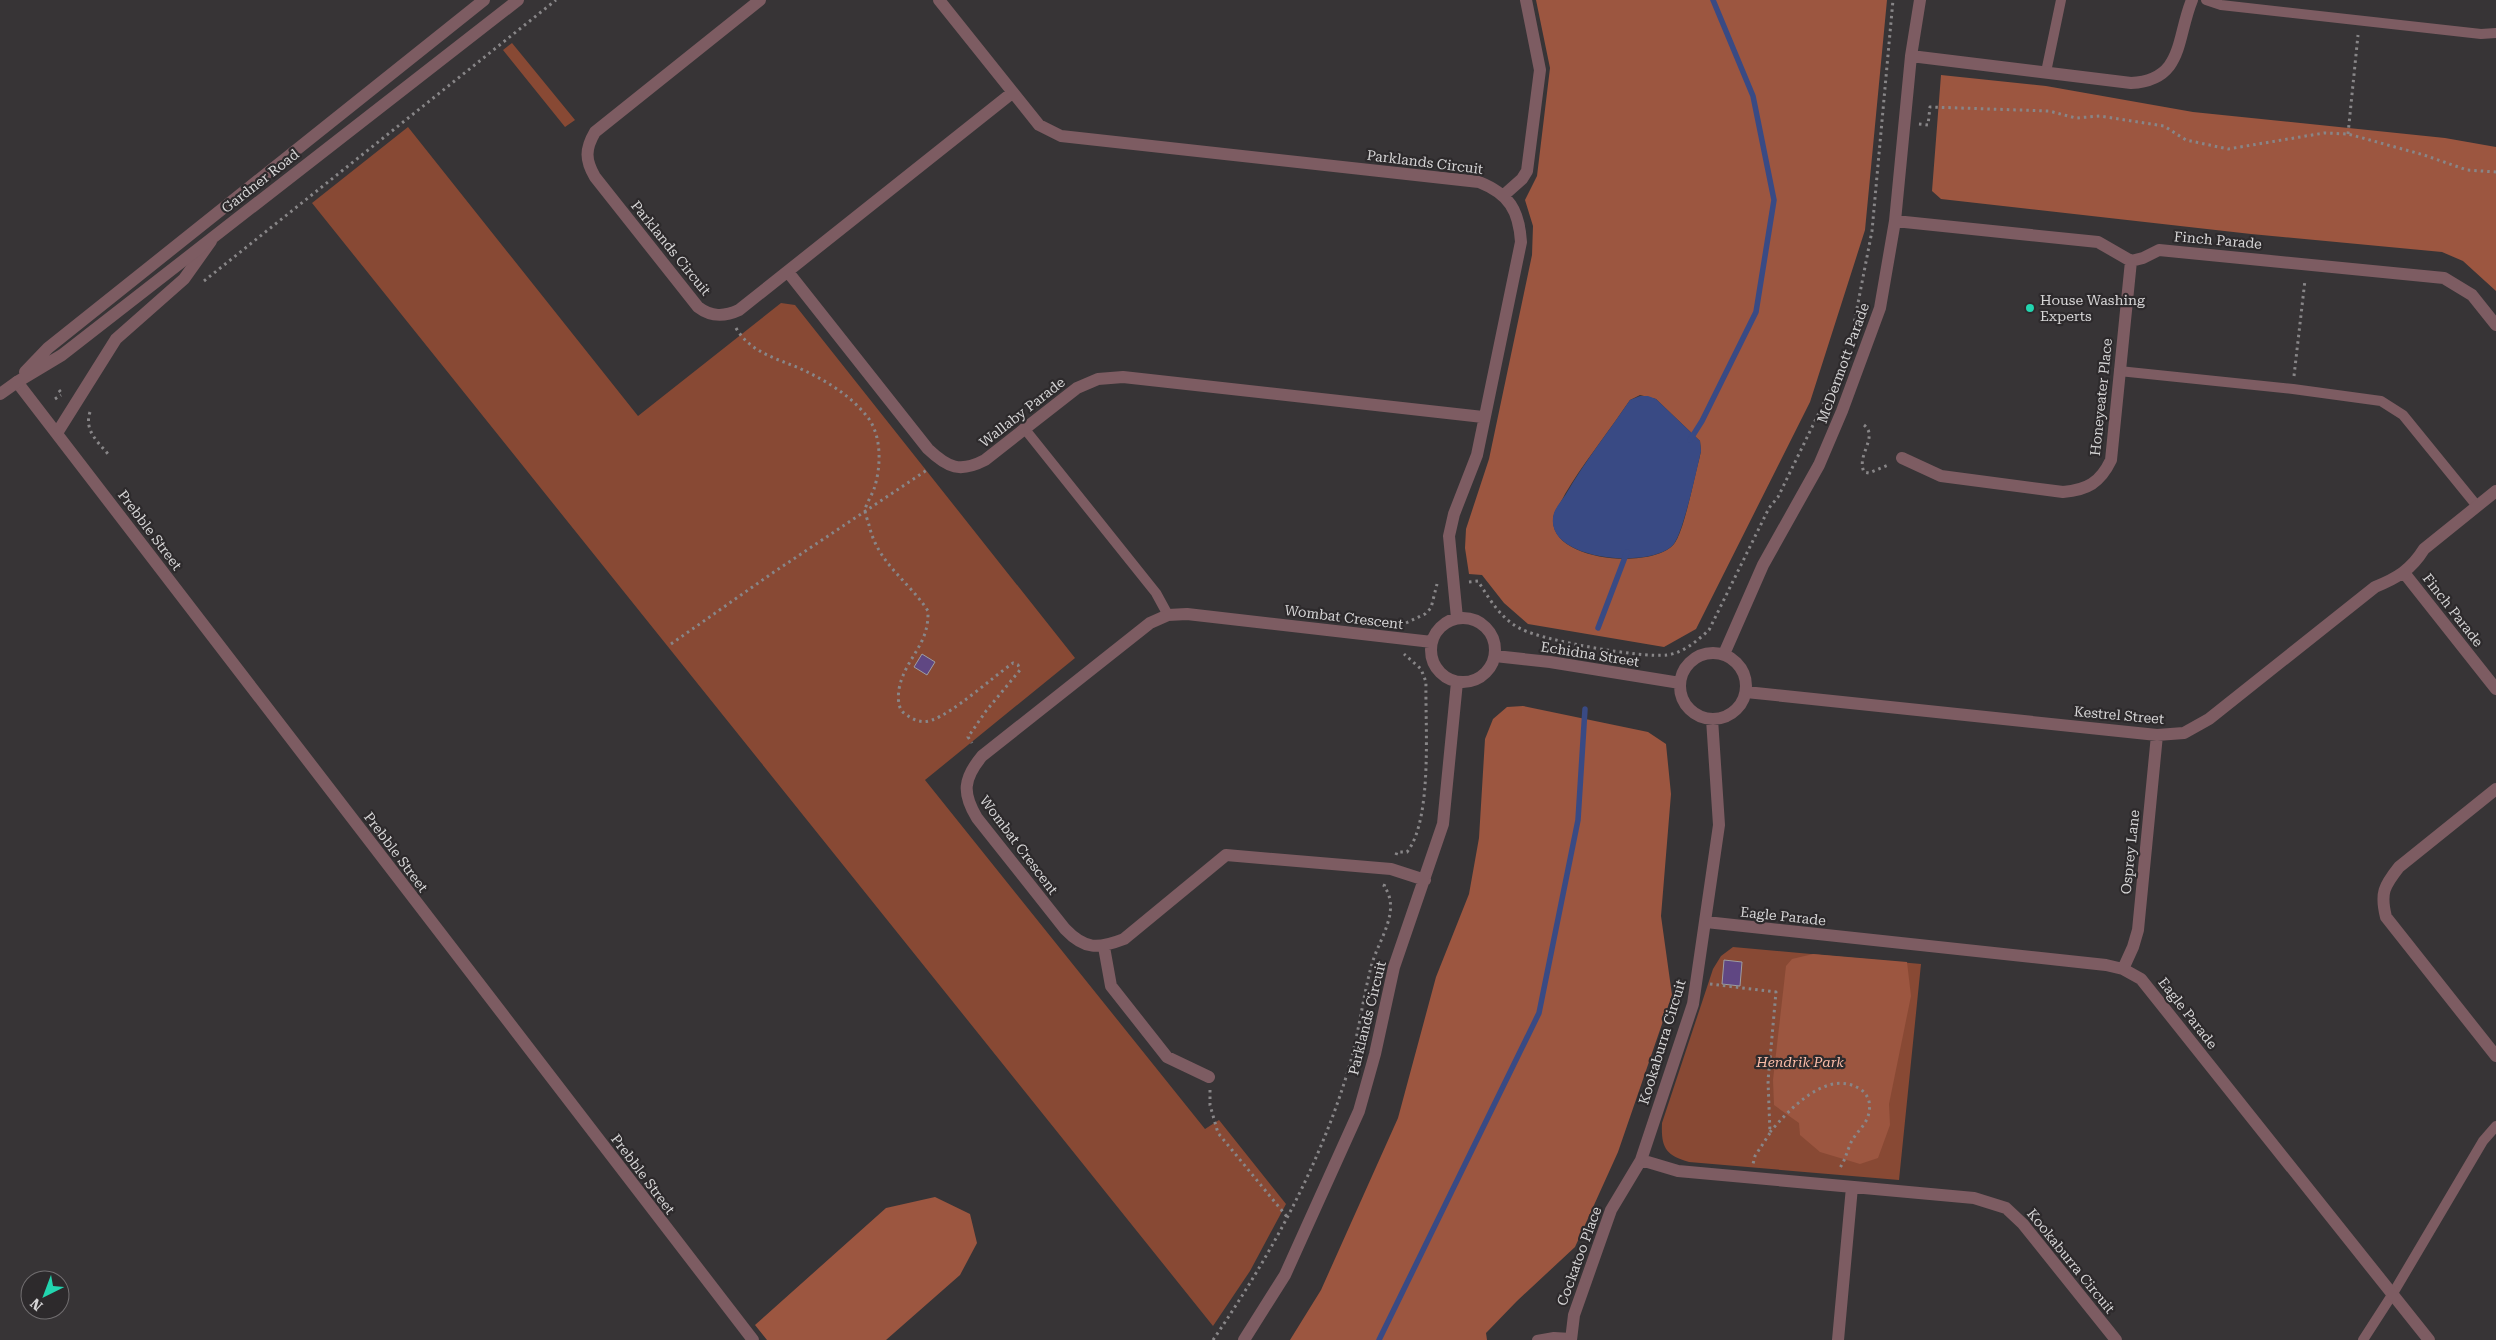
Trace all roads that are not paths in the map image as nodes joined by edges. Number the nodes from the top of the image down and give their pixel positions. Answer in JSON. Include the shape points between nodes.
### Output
{"nodes":[{"id":1,"x":484,"y":0,"type":"edge"},
{"id":2,"x":518,"y":0,"type":"edge"},
{"id":3,"x":760,"y":0,"type":"edge"},
{"id":4,"x":939,"y":0,"type":"edge"},
{"id":5,"x":1526,"y":0,"type":"edge"},
{"id":6,"x":1920,"y":0,"type":"edge"},
{"id":7,"x":2061,"y":0,"type":"edge"},
{"id":8,"x":2192,"y":0,"type":"edge"},
{"id":9,"x":2206,"y":0,"type":"edge"},
{"id":10,"x":2496,"y":33,"type":"edge"},
{"id":11,"x":1911,"y":56,"type":"junction"},
{"id":12,"x":2046,"y":72,"type":"junction"},
{"id":13,"x":1012,"y":93,"type":"junction"},
{"id":14,"x":1504,"y":195,"type":"junction"},
{"id":15,"x":1896,"y":221,"type":"junction"},
{"id":16,"x":216,"y":235,"type":"junction"},
{"id":17,"x":2131,"y":261,"type":"junction"},
{"id":18,"x":788,"y":272,"type":"junction"},
{"id":19,"x":2496,"y":325,"type":"edge"},
{"id":20,"x":2119,"y":372,"type":"junction"},
{"id":21,"x":17,"y":382,"type":"junction"},
{"id":22,"x":0,"y":394,"type":"edge"},
{"id":23,"x":1483,"y":417,"type":"junction"},
{"id":24,"x":1024,"y":428,"type":"junction"},
{"id":25,"x":57,"y":433,"type":"junction"},
{"id":26,"x":1902,"y":458,"type":"road end"},
{"id":27,"x":2496,"y":491,"type":"edge"},
{"id":28,"x":2477,"y":506,"type":"junction"},
{"id":29,"x":2405,"y":574,"type":"junction"},
{"id":30,"x":1168,"y":615,"type":"junction"},
{"id":31,"x":1457,"y":618,"type":"junction"},
{"id":32,"x":1432,"y":642,"type":"junction"},
{"id":33,"x":1724,"y":654,"type":"junction"},
{"id":34,"x":1495,"y":656,"type":"junction"},
{"id":35,"x":1457,"y":682,"type":"junction"},
{"id":36,"x":1680,"y":683,"type":"junction"},
{"id":37,"x":2496,"y":689,"type":"edge"},
{"id":38,"x":1746,"y":692,"type":"junction"},
{"id":39,"x":1712,"y":719,"type":"junction"},
{"id":40,"x":2157,"y":735,"type":"junction"},
{"id":41,"x":2496,"y":789,"type":"edge"},
{"id":42,"x":1425,"y":880,"type":"junction"},
{"id":43,"x":1706,"y":922,"type":"junction"},
{"id":44,"x":1104,"y":947,"type":"junction"},
{"id":45,"x":2122,"y":969,"type":"junction"},
{"id":46,"x":2496,"y":1056,"type":"edge"},
{"id":47,"x":1209,"y":1077,"type":"road end"},
{"id":48,"x":2496,"y":1126,"type":"edge"},
{"id":49,"x":1641,"y":1160,"type":"junction"},
{"id":50,"x":1852,"y":1187,"type":"junction"},
{"id":51,"x":2392,"y":1295,"type":"junction"},
{"id":52,"x":1571,"y":1339,"type":"edge"},
{"id":53,"x":753,"y":1340,"type":"edge"},
{"id":54,"x":1244,"y":1340,"type":"edge"},
{"id":55,"x":1537,"y":1340,"type":"edge"},
{"id":56,"x":1838,"y":1340,"type":"edge"},
{"id":57,"x":2116,"y":1340,"type":"edge"},
{"id":58,"x":2363,"y":1340,"type":"edge"},
{"id":59,"x":2429,"y":1340,"type":"edge"}],
"edges":[{"from":1,"to":21,"type":"street","name":"Gardner Road","via":[[48,348]]},
{"from":2,"to":16,"type":"street","name":"Gardner Road"},
{"from":3,"to":18,"type":"street","name":"Parklands Circuit","via":[[594,132],[586,156],[595,177],[705,312],[729,315]]},
{"from":4,"to":13,"type":"street","name":"Parklands Circuit"},
{"from":5,"to":14,"type":"street","via":[[1540,70],[1527,171]]},
{"from":6,"to":11,"type":"street","name":"McDermott Parade"},
{"from":7,"to":12,"type":"lane"},
{"from":8,"to":12,"type":"street","via":[[2178,54],[2160,76],[2148,82],[2130,83]]},
{"from":9,"to":10,"type":"lane","via":[[2360,21]]},
{"from":11,"to":12,"type":"street"},
{"from":11,"to":15,"type":"street","name":"McDermott Parade"},
{"from":13,"to":14,"type":"street","name":"Parklands Circuit","via":[[1039,125],[1061,136],[1479,182]]},
{"from":13,"to":18,"type":"street"},
{"from":14,"to":23,"type":"street","via":[[1520,225],[1521,242]]},
{"from":15,"to":17,"type":"street","via":[[2098,242]]},
{"from":15,"to":33,"type":"street","name":"McDermott Parade","via":[[1880,308],[1842,411],[1820,465],[1764,565]]},
{"from":16,"to":21,"type":"street","name":"Gardner Road","via":[[56,360]]},
{"from":16,"to":25,"type":"street","via":[[184,279],[116,339]]},
{"from":17,"to":19,"type":"street","name":"Finch Parade","via":[[2159,250],[2444,278],[2472,295]]},
{"from":17,"to":20,"type":"street","name":"Honeyeater Place"},
{"from":18,"to":24,"type":"street","name":"Wallaby Parade","via":[[939,460],[950,466],[973,466],[986,460]]},
{"from":20,"to":26,"type":"street","name":"Honeyeater Place","via":[[2111,460],[2105,474],[2080,491],[2063,492],[1941,476]]},
{"from":20,"to":28,"type":"lane","via":[[2381,401],[2403,414]]},
{"from":21,"to":22,"type":"street","name":"Gardner Road"},
{"from":21,"to":25,"type":"street","name":"Prebble Street"},
{"from":23,"to":24,"type":"street","name":"Wallaby Parade","via":[[1123,377],[1098,379],[1077,388]]},
{"from":23,"to":31,"type":"street","via":[[1477,455],[1449,536]]},
{"from":24,"to":30,"type":"lane","via":[[1156,593]]},
{"from":25,"to":53,"type":"street","name":"Prebble Street"},
{"from":27,"to":28,"type":"street","name":"Kestrel Street"},
{"from":28,"to":29,"type":"street","name":"Kestrel Street","via":[[2424,549]]},
{"from":29,"to":37,"type":"street","name":"Finch Parade"},
{"from":29,"to":40,"type":"street","name":"Kestrel Street","via":[[2375,587],[2209,719],[2184,733]]},
{"from":30,"to":32,"type":"street","name":"Wombat Crescent","via":[[1187,614]]},
{"from":30,"to":44,"type":"street","name":"Wombat Crescent","via":[[1150,623],[982,756],[966,782],[967,801],[977,818],[1075,939],[1089,946]]},
{"from":31,"to":32,"type":"street","via":[[1441,626]]},
{"from":31,"to":34,"type":"street","via":[[1478,621],[1486,627],[1492,636]]},
{"from":32,"to":35,"type":"street","via":[[1434,662],[1439,671]]},
{"from":33,"to":36,"type":"street","via":[[1707,653],[1692,661]]},
{"from":33,"to":38,"type":"street","via":[[1733,659],[1744,674]]},
{"from":34,"to":35,"type":"street","via":[[1492,666],[1477,679]]},
{"from":34,"to":36,"type":"street","name":"Echidna Street"},
{"from":35,"to":42,"type":"street","name":"Parklands Circuit","via":[[1443,824]]},
{"from":36,"to":39,"type":"street","via":[[1688,708],[1695,714]]},
{"from":38,"to":39,"type":"street","via":[[1743,701],[1730,715]]},
{"from":38,"to":40,"type":"street","name":"Kestrel Street"},
{"from":39,"to":43,"type":"street","name":"Kookaburra Circuit","via":[[1719,825]]},
{"from":40,"to":45,"type":"street","name":"Osprey Lane","via":[[2138,930]]},
{"from":41,"to":46,"type":"street","via":[[2398,867],[2386,883],[2382,900],[2386,917]]},
{"from":42,"to":44,"type":"street","via":[[1392,869],[1226,855],[1124,939]]},
{"from":42,"to":54,"type":"street","name":"Parklands Circuit","via":[[1394,967],[1359,1110],[1285,1275]]},
{"from":43,"to":45,"type":"street","name":"Eagle Parade"},
{"from":43,"to":49,"type":"street","name":"Kookaburra Circuit","via":[[1693,1004]]},
{"from":44,"to":47,"type":"street","via":[[1111,986],[1167,1057]]},
{"from":45,"to":51,"type":"street","name":"Eagle Parade","via":[[2141,979]]},
{"from":48,"to":51,"type":"lane","via":[[2483,1141]]},
{"from":49,"to":50,"type":"street","name":"Kookaburra Circuit","via":[[1678,1171]]},
{"from":49,"to":52,"type":"street","name":"Cockatoo Place","via":[[1612,1210],[1574,1315]]},
{"from":50,"to":56,"type":"street"},
{"from":50,"to":57,"type":"street","name":"Kookaburra Circuit","via":[[1974,1198],[2006,1208],[2023,1224]]},
{"from":51,"to":58,"type":"lane"},
{"from":51,"to":59,"type":"street","name":"Eagle Parade"},
{"from":52,"to":55,"type":"lane"}]}
